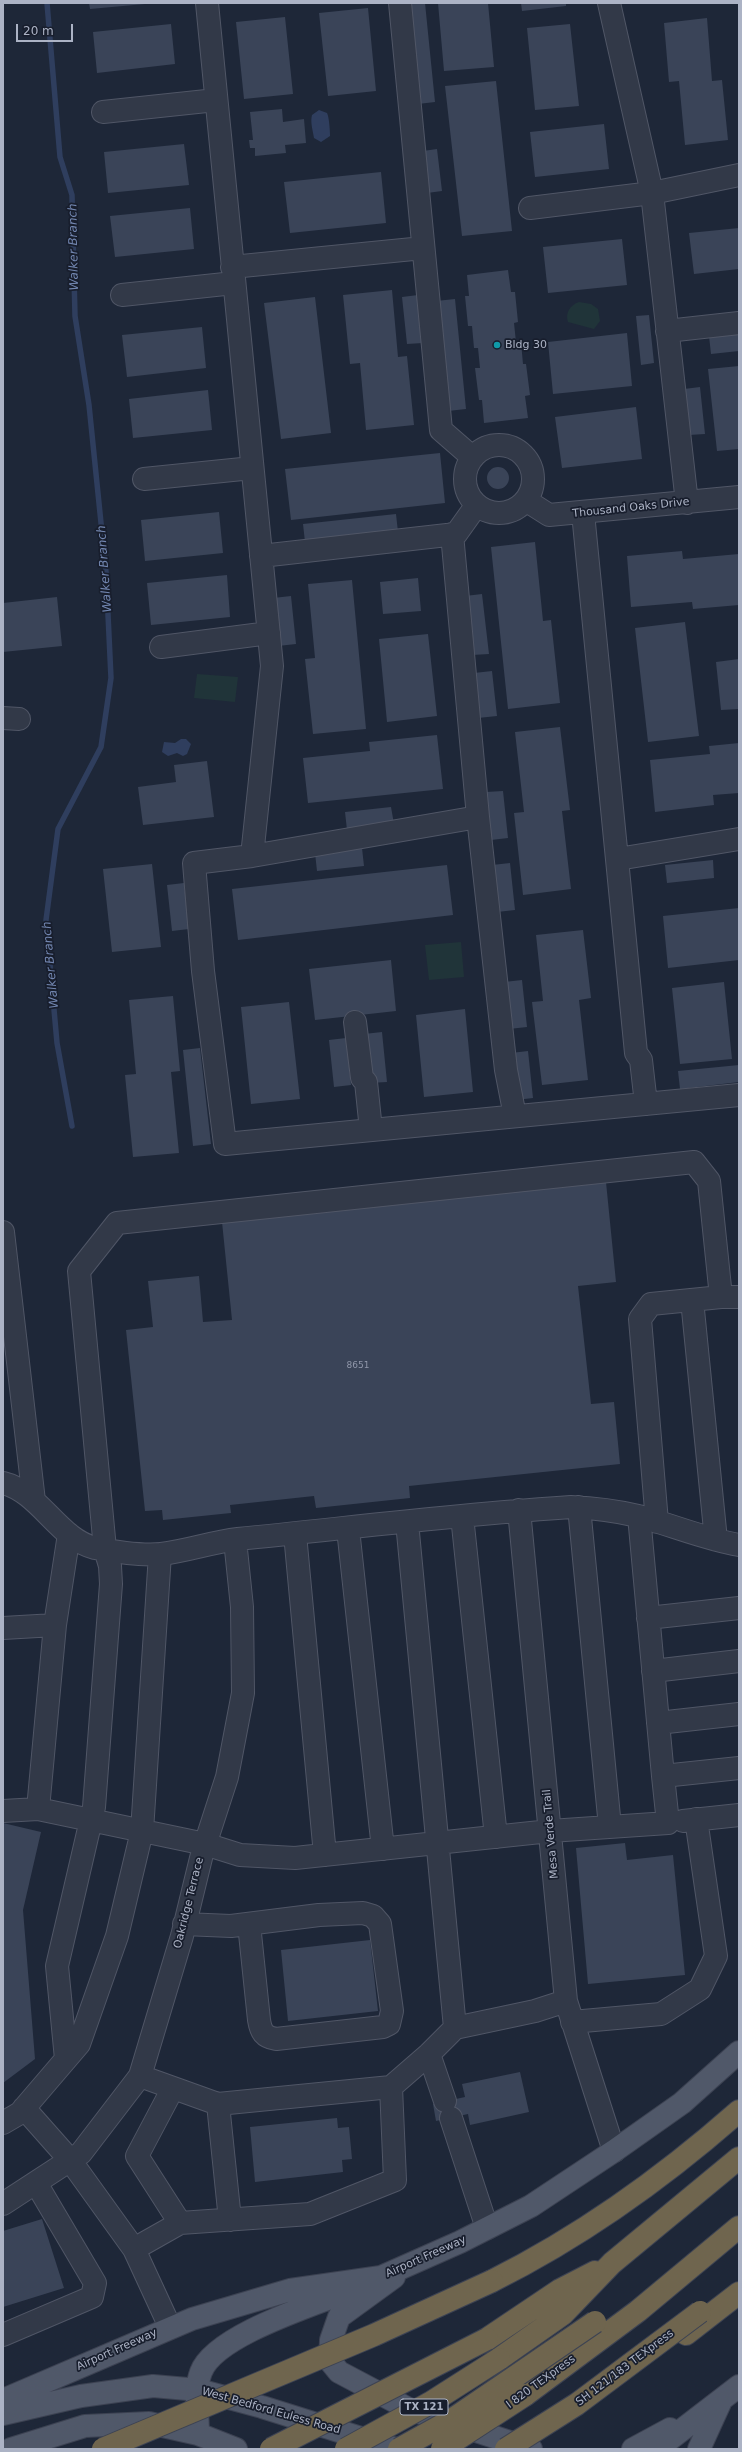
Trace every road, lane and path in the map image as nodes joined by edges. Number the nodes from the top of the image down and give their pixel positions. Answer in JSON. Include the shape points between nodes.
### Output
{"nodes":[{"id":1,"x":207,"y":3,"type":"edge"},
{"id":2,"x":400,"y":3,"type":"edge"},
{"id":3,"x":609,"y":3,"type":"edge"},
{"id":4,"x":216,"y":100,"type":"junction"},
{"id":5,"x":103,"y":112,"type":"dead end"},
{"id":6,"x":739,"y":175,"type":"edge"},
{"id":7,"x":652,"y":193,"type":"junction"},
{"id":8,"x":530,"y":208,"type":"dead end"},
{"id":9,"x":424,"y":248,"type":"junction"},
{"id":10,"x":233,"y":275,"type":"junction"},
{"id":11,"x":122,"y":295,"type":"dead end"},
{"id":12,"x":739,"y":323,"type":"edge"},
{"id":13,"x":667,"y":331,"type":"junction"},
{"id":14,"x":472,"y":457,"type":"junction"},
{"id":15,"x":252,"y":468,"type":"junction"},
{"id":16,"x":144,"y":479,"type":"dead end"},
{"id":17,"x":739,"y":496,"type":"edge"},
{"id":18,"x":527,"y":501,"type":"junction"},
{"id":19,"x":687,"y":503,"type":"junction"},
{"id":20,"x":476,"y":506,"type":"junction"},
{"id":21,"x":583,"y":513,"type":"junction"},
{"id":22,"x":452,"y":534,"type":"junction"},
{"id":23,"x":261,"y":556,"type":"junction"},
{"id":24,"x":269,"y":633,"type":"junction"},
{"id":25,"x":161,"y":647,"type":"dead end"},
{"id":26,"x":478,"y":816,"type":"junction"},
{"id":27,"x":739,"y":839,"type":"edge"},
{"id":28,"x":252,"y":856,"type":"junction"},
{"id":29,"x":618,"y":859,"type":"junction"},
{"id":30,"x":355,"y":1022,"type":"dead end"},
{"id":31,"x":739,"y":1095,"type":"edge"},
{"id":32,"x":646,"y":1104,"type":"junction"},
{"id":33,"x":515,"y":1116,"type":"junction"},
{"id":34,"x":371,"y":1130,"type":"junction"},
{"id":35,"x":3,"y":1232,"type":"edge"},
{"id":36,"x":730,"y":1297,"type":"edge"},
{"id":37,"x":692,"y":1300,"type":"junction"},
{"id":38,"x":3,"y":1483,"type":"edge"},
{"id":39,"x":34,"y":1501,"type":"junction"},
{"id":40,"x":579,"y":1507,"type":"junction"},
{"id":41,"x":519,"y":1510,"type":"junction"},
{"id":42,"x":462,"y":1516,"type":"junction"},
{"id":43,"x":648,"y":1519,"type":"junction"},
{"id":44,"x":407,"y":1522,"type":"junction"},
{"id":45,"x":348,"y":1529,"type":"junction"},
{"id":46,"x":69,"y":1534,"type":"junction"},
{"id":47,"x":295,"y":1534,"type":"junction"},
{"id":48,"x":235,"y":1540,"type":"junction"},
{"id":49,"x":716,"y":1540,"type":"junction"},
{"id":50,"x":739,"y":1545,"type":"edge"},
{"id":51,"x":105,"y":1550,"type":"junction"},
{"id":52,"x":160,"y":1554,"type":"junction"},
{"id":53,"x":739,"y":1608,"type":"edge"},
{"id":54,"x":648,"y":1618,"type":"junction"},
{"id":55,"x":55,"y":1625,"type":"junction"},
{"id":56,"x":3,"y":1628,"type":"edge"},
{"id":57,"x":739,"y":1661,"type":"edge"},
{"id":58,"x":653,"y":1671,"type":"junction"},
{"id":59,"x":739,"y":1714,"type":"edge"},
{"id":60,"x":658,"y":1723,"type":"junction"},
{"id":61,"x":739,"y":1768,"type":"edge"},
{"id":62,"x":663,"y":1776,"type":"junction"},
{"id":63,"x":38,"y":1809,"type":"junction"},
{"id":64,"x":3,"y":1811,"type":"edge"},
{"id":65,"x":739,"y":1815,"type":"edge"},
{"id":66,"x":696,"y":1819,"type":"junction"},
{"id":67,"x":92,"y":1821,"type":"junction"},
{"id":68,"x":668,"y":1823,"type":"junction"},
{"id":69,"x":610,"y":1827,"type":"junction"},
{"id":70,"x":142,"y":1831,"type":"junction"},
{"id":71,"x":550,"y":1831,"type":"junction"},
{"id":72,"x":496,"y":1837,"type":"junction"},
{"id":73,"x":438,"y":1843,"type":"junction"},
{"id":74,"x":205,"y":1844,"type":"junction"},
{"id":75,"x":383,"y":1849,"type":"junction"},
{"id":76,"x":325,"y":1855,"type":"junction"},
{"id":77,"x":184,"y":1924,"type":"junction"},
{"id":78,"x":249,"y":1924,"type":"junction"},
{"id":79,"x":569,"y":2011,"type":"junction"},
{"id":80,"x":455,"y":2028,"type":"junction"},
{"id":81,"x":739,"y":2052,"type":"edge"},
{"id":82,"x":429,"y":2054,"type":"junction"},
{"id":83,"x":66,"y":2059,"type":"junction"},
{"id":84,"x":140,"y":2076,"type":"junction"},
{"id":85,"x":391,"y":2087,"type":"junction"},
{"id":86,"x":173,"y":2088,"type":"junction"},
{"id":87,"x":218,"y":2104,"type":"junction"},
{"id":88,"x":24,"y":2108,"type":"junction"},
{"id":89,"x":739,"y":2111,"type":"edge"},
{"id":90,"x":3,"y":2123,"type":"edge"},
{"id":91,"x":614,"y":2151,"type":"junction"},
{"id":92,"x":739,"y":2158,"type":"edge"},
{"id":93,"x":70,"y":2160,"type":"junction"},
{"id":94,"x":36,"y":2183,"type":"junction"},
{"id":95,"x":3,"y":2204,"type":"edge"},
{"id":96,"x":230,"y":2220,"type":"junction"},
{"id":97,"x":180,"y":2223,"type":"junction"},
{"id":98,"x":739,"y":2227,"type":"edge"},
{"id":99,"x":487,"y":2228,"type":"junction"},
{"id":100,"x":134,"y":2248,"type":"junction"},
{"id":101,"x":414,"y":2263,"type":"junction"},
{"id":102,"x":612,"y":2263,"type":"junction"},
{"id":103,"x":381,"y":2277,"type":"junction"},
{"id":104,"x":739,"y":2282,"type":"edge"},
{"id":105,"x":739,"y":2293,"type":"edge"},
{"id":106,"x":638,"y":2311,"type":"junction"},
{"id":107,"x":170,"y":2327,"type":"junction"},
{"id":108,"x":3,"y":2335,"type":"edge"},
{"id":109,"x":739,"y":2386,"type":"edge"},
{"id":110,"x":199,"y":2390,"type":"junction"},
{"id":111,"x":3,"y":2400,"type":"edge"},
{"id":112,"x":721,"y":2400,"type":"junction"},
{"id":113,"x":3,"y":2414,"type":"edge"},
{"id":114,"x":198,"y":2434,"type":"junction"},
{"id":115,"x":11,"y":2449,"type":"edge"},
{"id":116,"x":103,"y":2449,"type":"edge"},
{"id":117,"x":236,"y":2449,"type":"edge"},
{"id":118,"x":271,"y":2449,"type":"edge"},
{"id":119,"x":346,"y":2449,"type":"edge"},
{"id":120,"x":396,"y":2449,"type":"edge"},
{"id":121,"x":399,"y":2449,"type":"edge"},
{"id":122,"x":442,"y":2449,"type":"edge"},
{"id":123,"x":506,"y":2449,"type":"edge"},
{"id":124,"x":518,"y":2449,"type":"edge"},
{"id":125,"x":531,"y":2449,"type":"edge"},
{"id":126,"x":633,"y":2449,"type":"edge"},
{"id":127,"x":658,"y":2449,"type":"edge"},
{"id":128,"x":699,"y":2449,"type":"edge"}],
"edges":[{"from":1,"to":4,"type":"street"},
{"from":2,"to":9,"type":"street"},
{"from":3,"to":7,"type":"street"},
{"from":4,"to":5,"type":"street"},
{"from":4,"to":10,"type":"street"},
{"from":6,"to":7,"type":"street"},
{"from":7,"to":8,"type":"street"},
{"from":7,"to":13,"type":"street"},
{"from":9,"to":10,"type":"street"},
{"from":9,"to":14,"type":"street","via":[[441,430]]},
{"from":10,"to":11,"type":"street"},
{"from":10,"to":15,"type":"street"},
{"from":12,"to":13,"type":"street"},
{"from":13,"to":19,"type":"street"},
{"from":14,"to":18,"type":"street","via":[[481,448],[502,443],[522,452],[531,467],[534,485]]},
{"from":14,"to":20,"type":"street","via":[[465,472],[467,493]]},
{"from":15,"to":16,"type":"street"},
{"from":15,"to":23,"type":"street"},
{"from":17,"to":19,"type":"street","name":"Thousand Oaks Drive"},
{"from":18,"to":20,"type":"street","via":[[514,511],[497,514]]},
{"from":18,"to":21,"type":"street","name":"Thousand Oaks Drive","via":[[550,515]]},
{"from":19,"to":21,"type":"street","name":"Thousand Oaks Drive"},
{"from":20,"to":22,"type":"street","via":[[456,534]]},
{"from":21,"to":29,"type":"street"},
{"from":22,"to":23,"type":"street"},
{"from":22,"to":26,"type":"street"},
{"from":23,"to":24,"type":"street"},
{"from":24,"to":25,"type":"street"},
{"from":24,"to":28,"type":"street","via":[[272,666]]},
{"from":26,"to":28,"type":"street"},
{"from":26,"to":33,"type":"street","via":[[506,1070]]},
{"from":27,"to":29,"type":"street"},
{"from":28,"to":34,"type":"street","via":[[194,863],[203,971],[225,1144]]},
{"from":29,"to":32,"type":"street","via":[[636,1054],[641,1060]]},
{"from":30,"to":34,"type":"street","via":[[362,1078],[366,1082]]},
{"from":31,"to":32,"type":"street"},
{"from":32,"to":33,"type":"street"},
{"from":33,"to":34,"type":"street"},
{"from":35,"to":39,"type":"street"},
{"from":36,"to":37,"type":"street"},
{"from":36,"to":51,"type":"street","via":[[709,1181],[694,1162],[117,1223],[80,1271]]},
{"from":37,"to":43,"type":"street","via":[[651,1304],[640,1319]]},
{"from":37,"to":49,"type":"street"},
{"from":38,"to":39,"type":"street","via":[[15,1486]]},
{"from":39,"to":46,"type":"street"},
{"from":40,"to":41,"type":"street"},
{"from":40,"to":43,"type":"street"},
{"from":40,"to":69,"type":"street"},
{"from":41,"to":42,"type":"street"},
{"from":41,"to":71,"type":"street","name":"Mesa Verde Trail"},
{"from":42,"to":44,"type":"street"},
{"from":42,"to":72,"type":"street"},
{"from":43,"to":49,"type":"street"},
{"from":43,"to":54,"type":"street"},
{"from":44,"to":45,"type":"street"},
{"from":44,"to":73,"type":"street"},
{"from":45,"to":47,"type":"street"},
{"from":45,"to":75,"type":"street"},
{"from":46,"to":51,"type":"street","via":[[93,1548]]},
{"from":46,"to":55,"type":"street"},
{"from":47,"to":48,"type":"street"},
{"from":47,"to":76,"type":"street"},
{"from":48,"to":52,"type":"street"},
{"from":48,"to":74,"type":"street","name":"Oakridge Terrace","via":[[242,1607],[244,1693],[227,1777]]},
{"from":49,"to":50,"type":"street"},
{"from":51,"to":52,"type":"street"},
{"from":51,"to":67,"type":"street","via":[[110,1566],[111,1584]]},
{"from":52,"to":70,"type":"street"},
{"from":53,"to":54,"type":"street"},
{"from":54,"to":58,"type":"street"},
{"from":55,"to":56,"type":"street"},
{"from":55,"to":63,"type":"street"},
{"from":57,"to":58,"type":"street"},
{"from":58,"to":60,"type":"street"},
{"from":59,"to":60,"type":"street"},
{"from":60,"to":62,"type":"street"},
{"from":61,"to":62,"type":"street"},
{"from":62,"to":68,"type":"street"},
{"from":63,"to":64,"type":"street"},
{"from":63,"to":67,"type":"street"},
{"from":65,"to":66,"type":"street"},
{"from":66,"to":68,"type":"street"},
{"from":66,"to":79,"type":"street","via":[[716,1956],[700,1989],[661,2014]]},
{"from":67,"to":70,"type":"street"},
{"from":67,"to":83,"type":"street","via":[[57,1966]]},
{"from":68,"to":69,"type":"street"},
{"from":69,"to":71,"type":"street"},
{"from":70,"to":74,"type":"street"},
{"from":70,"to":83,"type":"street","via":[[117,1936],[79,2044]]},
{"from":71,"to":72,"type":"street"},
{"from":71,"to":79,"type":"street","name":"Mesa Verde Trail"},
{"from":72,"to":73,"type":"street"},
{"from":73,"to":75,"type":"street"},
{"from":73,"to":80,"type":"street"},
{"from":74,"to":76,"type":"street","via":[[240,1855],[294,1858]]},
{"from":74,"to":77,"type":"street","name":"Oakridge Terrace"},
{"from":75,"to":76,"type":"street"},
{"from":77,"to":78,"type":"street"},
{"from":77,"to":84,"type":"street","name":"Oakridge Terrace"},
{"from":78,"to":78,"type":"street","via":[[319,1915],[364,1913],[373,1916],[380,1924],[392,2011],[389,2024],[383,2027],[267,2038],[261,2031],[259,2020]]},
{"from":79,"to":80,"type":"street","via":[[535,2011]]},
{"from":79,"to":91,"type":"street","name":"Mesa Verde Trail"},
{"from":80,"to":82,"type":"street"},
{"from":81,"to":91,"type":"main road","name":"Airport Freeway","via":[[682,2103]]},
{"from":82,"to":85,"type":"street"},
{"from":82,"to":99,"type":"street"},
{"from":83,"to":88,"type":"street"},
{"from":84,"to":86,"type":"street"},
{"from":84,"to":93,"type":"street","name":"Oakridge Terrace","via":[[80,2153]]},
{"from":85,"to":87,"type":"street"},
{"from":85,"to":96,"type":"street","via":[[395,2180],[310,2214]]},
{"from":86,"to":87,"type":"street"},
{"from":86,"to":97,"type":"street","via":[[137,2156]]},
{"from":87,"to":96,"type":"street"},
{"from":88,"to":90,"type":"street"},
{"from":88,"to":93,"type":"street"},
{"from":89,"to":116,"type":"highway","bridge":true,"via":[[643,2191],[537,2259],[374,2335]]},
{"from":91,"to":99,"type":"main road","name":"Airport Freeway","via":[[531,2206]]},
{"from":92,"to":102,"type":"highway","number":"TX 121"},
{"from":93,"to":94,"type":"street","name":"Oakridge Terrace"},
{"from":93,"to":100,"type":"street"},
{"from":94,"to":95,"type":"street","name":"Oakridge Terrace"},
{"from":94,"to":108,"type":"street","via":[[95,2284],[92,2297]]},
{"from":96,"to":97,"type":"street"},
{"from":97,"to":100,"type":"street"},
{"from":98,"to":106,"type":"highway"},
{"from":99,"to":101,"type":"main road","name":"Airport Freeway"},
{"from":100,"to":107,"type":"street"},
{"from":101,"to":103,"type":"main road","name":"Airport Freeway"},
{"from":101,"to":125,"type":"main road","via":[[339,2317],[331,2340],[330,2361],[341,2376],[410,2409]]},
{"from":102,"to":118,"type":"highway","bridge":true,"via":[[560,2290],[487,2339]]},
{"from":102,"to":119,"type":"highway","number":"TX 121","bridge":true,"via":[[563,2314],[499,2359],[430,2403]]},
{"from":103,"to":107,"type":"main road","name":"Airport Freeway","via":[[290,2290]]},
{"from":103,"to":110,"type":"main road","via":[[231,2341],[211,2356],[201,2373]]},
{"from":104,"to":123,"type":"highway","name":"SH 121/183 TEXpress","bridge":true,"via":[[577,2404]]},
{"from":105,"to":124,"type":"highway","via":[[601,2398]]},
{"from":106,"to":121,"type":"highway","bridge":true,"via":[[595,2322],[453,2419]]},
{"from":106,"to":122,"type":"highway","name":"I 820 TEXpress","bridge":true,"via":[[525,2395]]},
{"from":107,"to":111,"type":"main road","name":"Airport Freeway"},
{"from":109,"to":112,"type":"main road"},
{"from":110,"to":113,"type":"main road","name":"West Bedford Euless Road","via":[[153,2386],[80,2396]]},
{"from":110,"to":114,"type":"main road"},
{"from":110,"to":120,"type":"main road","name":"West Bedford Euless Road"},
{"from":112,"to":126,"type":"main road"},
{"from":112,"to":127,"type":"main road"},
{"from":112,"to":128,"type":"main road"},
{"from":114,"to":115,"type":"main road","via":[[149,2423],[85,2426]]},
{"from":114,"to":117,"type":"main road"}]}
